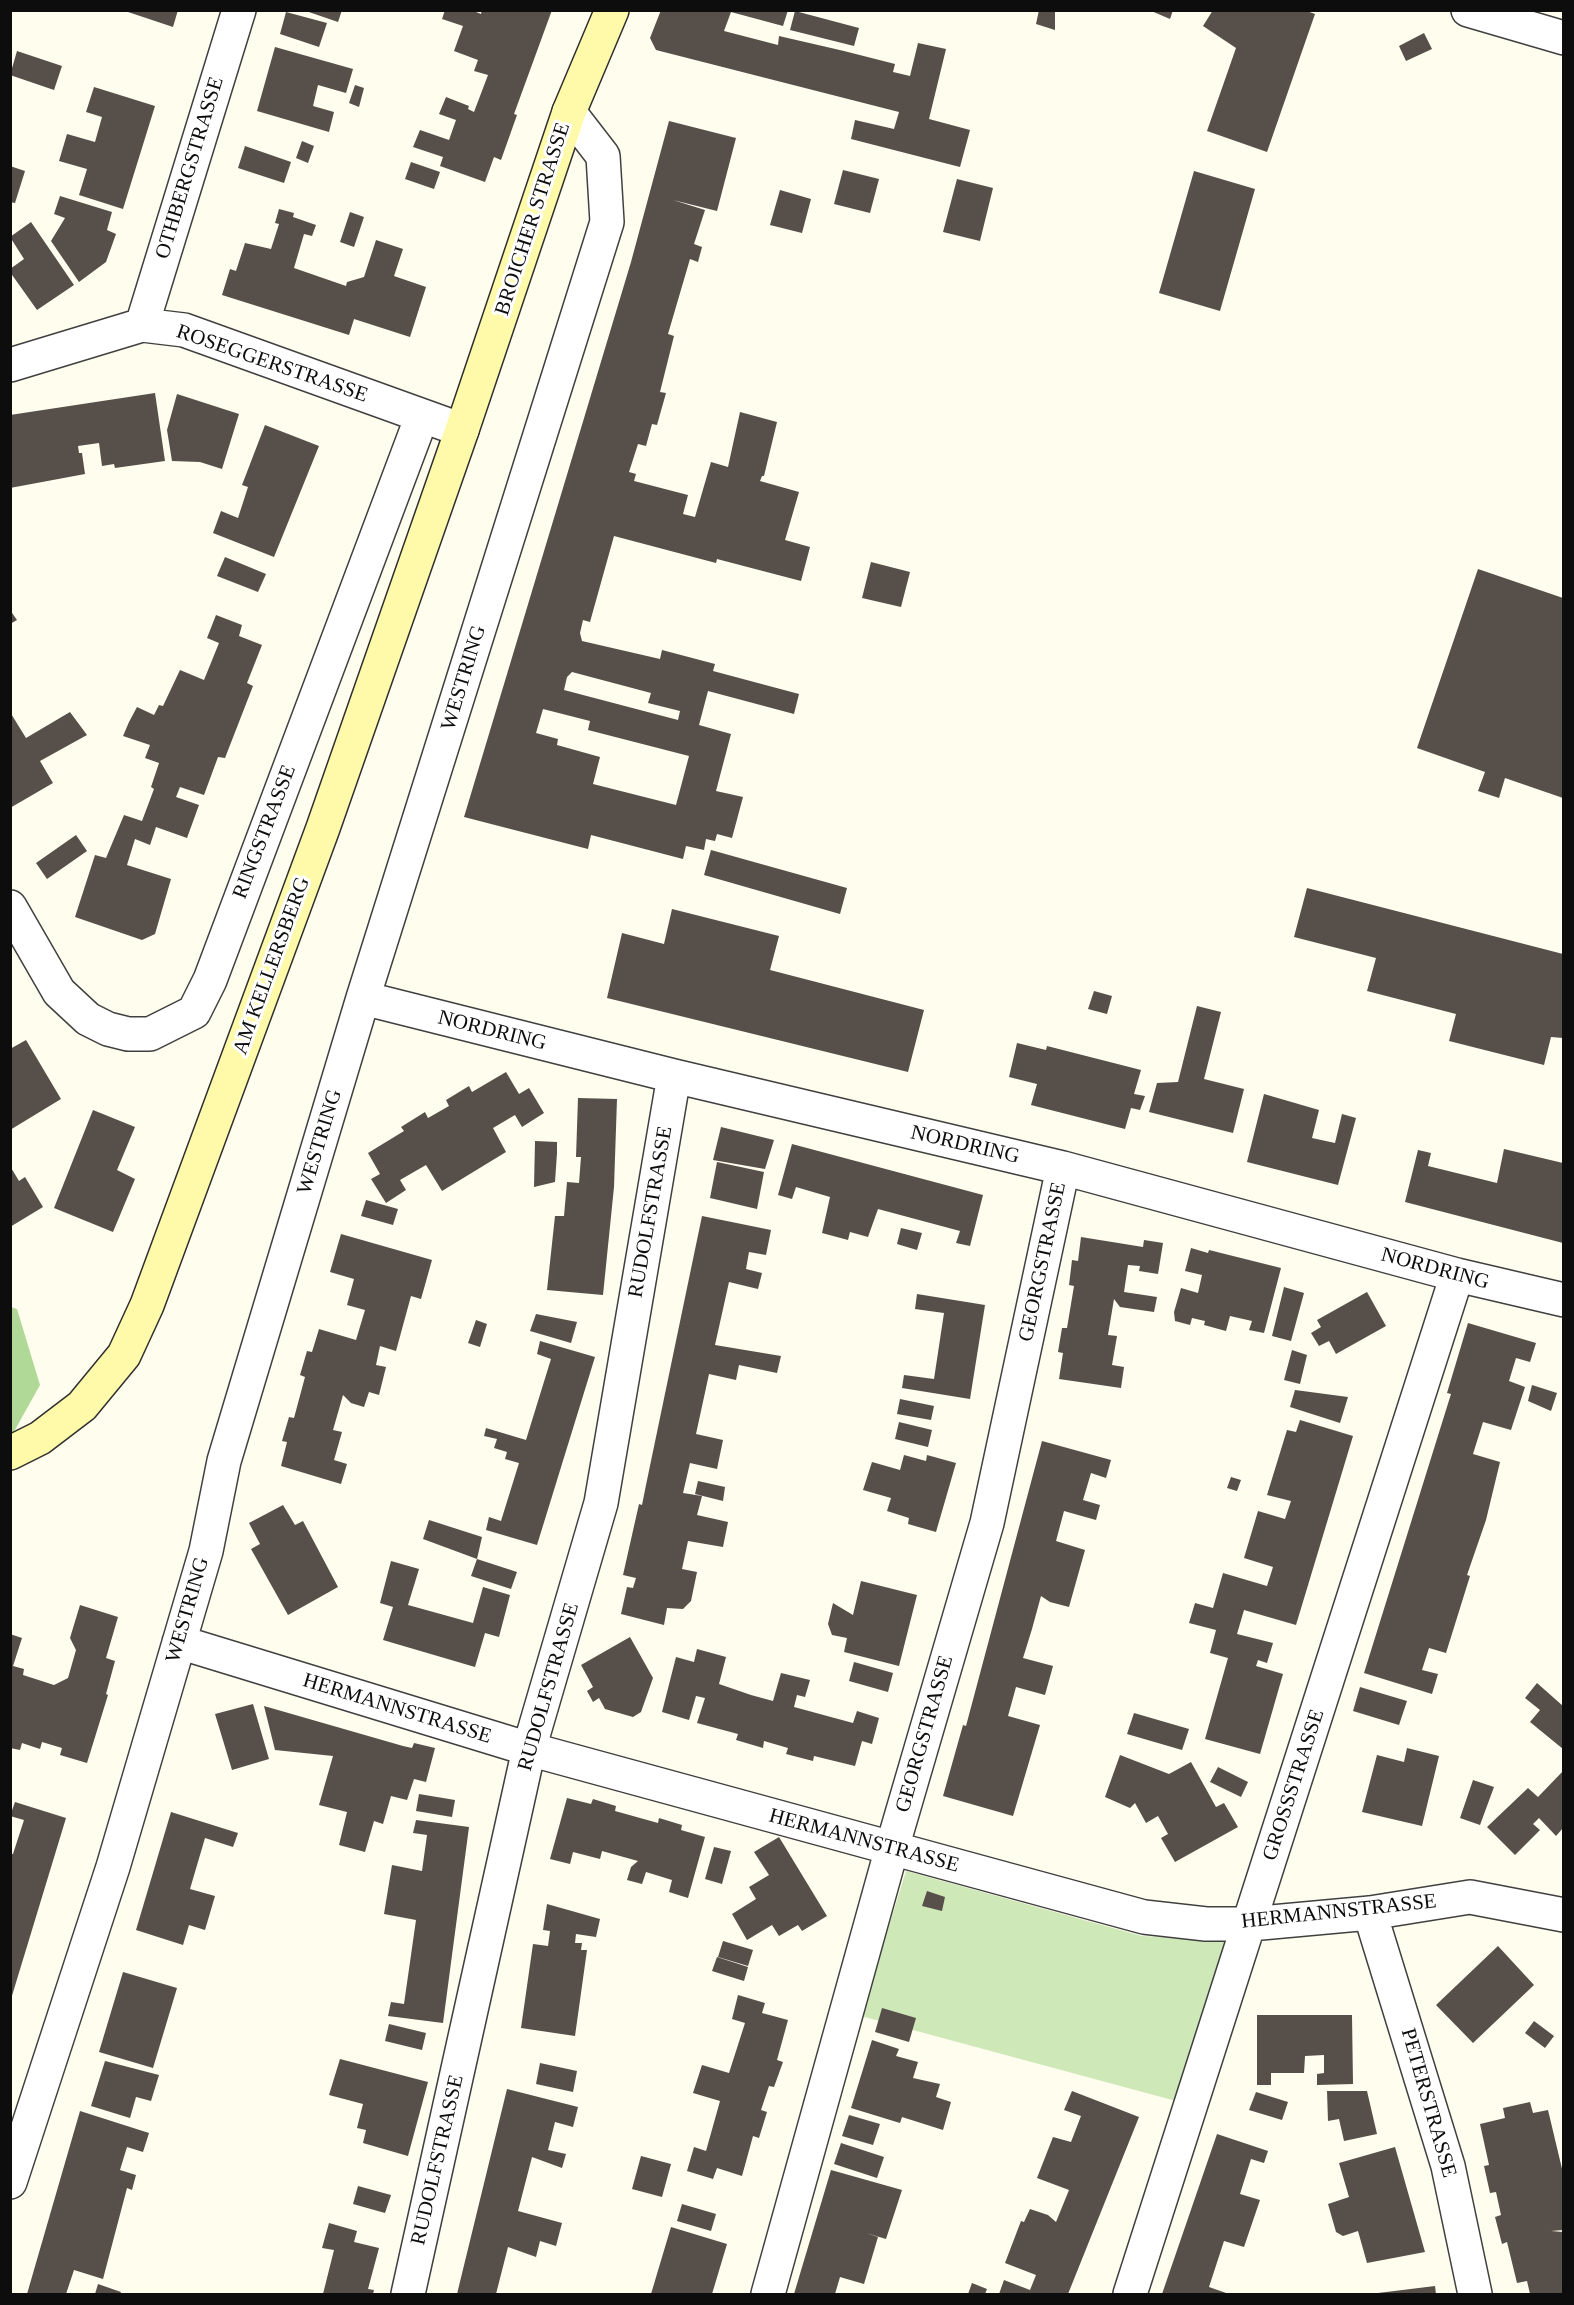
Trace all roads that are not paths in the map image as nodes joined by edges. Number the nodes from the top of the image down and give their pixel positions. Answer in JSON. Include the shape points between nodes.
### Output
{"nodes":[{"id":1,"x":239,"y":10,"type":"edge"},
{"id":2,"x":612,"y":10,"type":"edge"},
{"id":3,"x":1468,"y":10,"type":"edge"},
{"id":4,"x":1563,"y":38,"type":"edge"},
{"id":5,"x":569,"y":112,"type":"junction"},
{"id":6,"x":142,"y":325,"type":"junction"},
{"id":7,"x":10,"y":365,"type":"edge"},
{"id":8,"x":422,"y":416,"type":"junction"},
{"id":9,"x":462,"y":430,"type":"junction"},
{"id":10,"x":10,"y":907,"type":"edge"},
{"id":11,"x":363,"y":998,"type":"junction"},
{"id":12,"x":674,"y":1076,"type":"junction"},
{"id":13,"x":1063,"y":1168,"type":"junction"},
{"id":14,"x":1457,"y":1275,"type":"junction"},
{"id":15,"x":1563,"y":1300,"type":"edge"},
{"id":16,"x":10,"y":1453,"type":"edge"},
{"id":17,"x":179,"y":1642,"type":"junction"},
{"id":18,"x":529,"y":1749,"type":"junction"},
{"id":19,"x":892,"y":1848,"type":"junction"},
{"id":20,"x":1562,"y":1912,"type":"edge"},
{"id":21,"x":1370,"y":1913,"type":"junction"},
{"id":22,"x":1250,"y":1924,"type":"junction"},
{"id":23,"x":10,"y":2182,"type":"edge"},
{"id":24,"x":408,"y":2295,"type":"edge"},
{"id":25,"x":768,"y":2295,"type":"edge"},
{"id":26,"x":1130,"y":2295,"type":"edge"},
{"id":27,"x":1475,"y":2295,"type":"edge"}],
"edges":[{"from":1,"to":6,"type":"street","name":"OTHBERGSTRASSE"},
{"from":2,"to":5,"type":"main road","name":"BROICHER STRASSE"},
{"from":3,"to":4,"type":"street"},
{"from":5,"to":9,"type":"main road","name":"BROICHER STRASSE"},
{"from":5,"to":11,"type":"street","name":"WESTRING","via":[[603,156],[607,222]]},
{"from":6,"to":7,"type":"street","name":"ROSEGGERSTRASSE"},
{"from":6,"to":8,"type":"street","name":"ROSEGGERSTRASSE","via":[[184,330]]},
{"from":8,"to":9,"type":"street","name":"ROSEGGERSTRASSE"},
{"from":8,"to":10,"type":"street","name":"RINGSTRASSE","via":[[210,980],[194,1012],[150,1034],[128,1034],[88,1019],[59,992]]},
{"from":9,"to":16,"type":"main road","name":"AM KELLERSBERG","via":[[323,828],[147,1305],[124,1355],[82,1407],[40,1438]]},
{"from":11,"to":12,"type":"street","name":"NORDRING"},
{"from":11,"to":17,"type":"street","name":"WESTRING","via":[[224,1461],[206,1551]]},
{"from":12,"to":13,"type":"street","name":"NORDRING"},
{"from":12,"to":18,"type":"street","name":"RUDOLFSTRASSE","via":[[601,1503]]},
{"from":13,"to":14,"type":"street","name":"NORDRING"},
{"from":13,"to":19,"type":"street","name":"GEORGSTRASSE","via":[[987,1523]]},
{"from":14,"to":15,"type":"street","name":"NORDRING"},
{"from":14,"to":22,"type":"street","name":"GROSSSTRASSE"},
{"from":17,"to":18,"type":"street","name":"HERMANNSTRASSE"},
{"from":17,"to":23,"type":"street","name":"WESTRING","via":[[112,1867]]},
{"from":18,"to":19,"type":"street","name":"HERMANNSTRASSE"},
{"from":18,"to":24,"type":"street","name":"RUDOLFSTRASSE"},
{"from":19,"to":22,"type":"street","name":"HERMANNSTRASSE","via":[[1144,1917]]},
{"from":19,"to":25,"type":"street","name":"GEORGSTRASSE"},
{"from":20,"to":21,"type":"street","name":"HERMANNSTRASSE","via":[[1470,1897]]},
{"from":21,"to":22,"type":"street","name":"HERMANNSTRASSE"},
{"from":21,"to":27,"type":"street","name":"PETERSTRASSE","via":[[1448,2166]]},
{"from":22,"to":26,"type":"street","name":"GROSSSTRASSE"}]}
